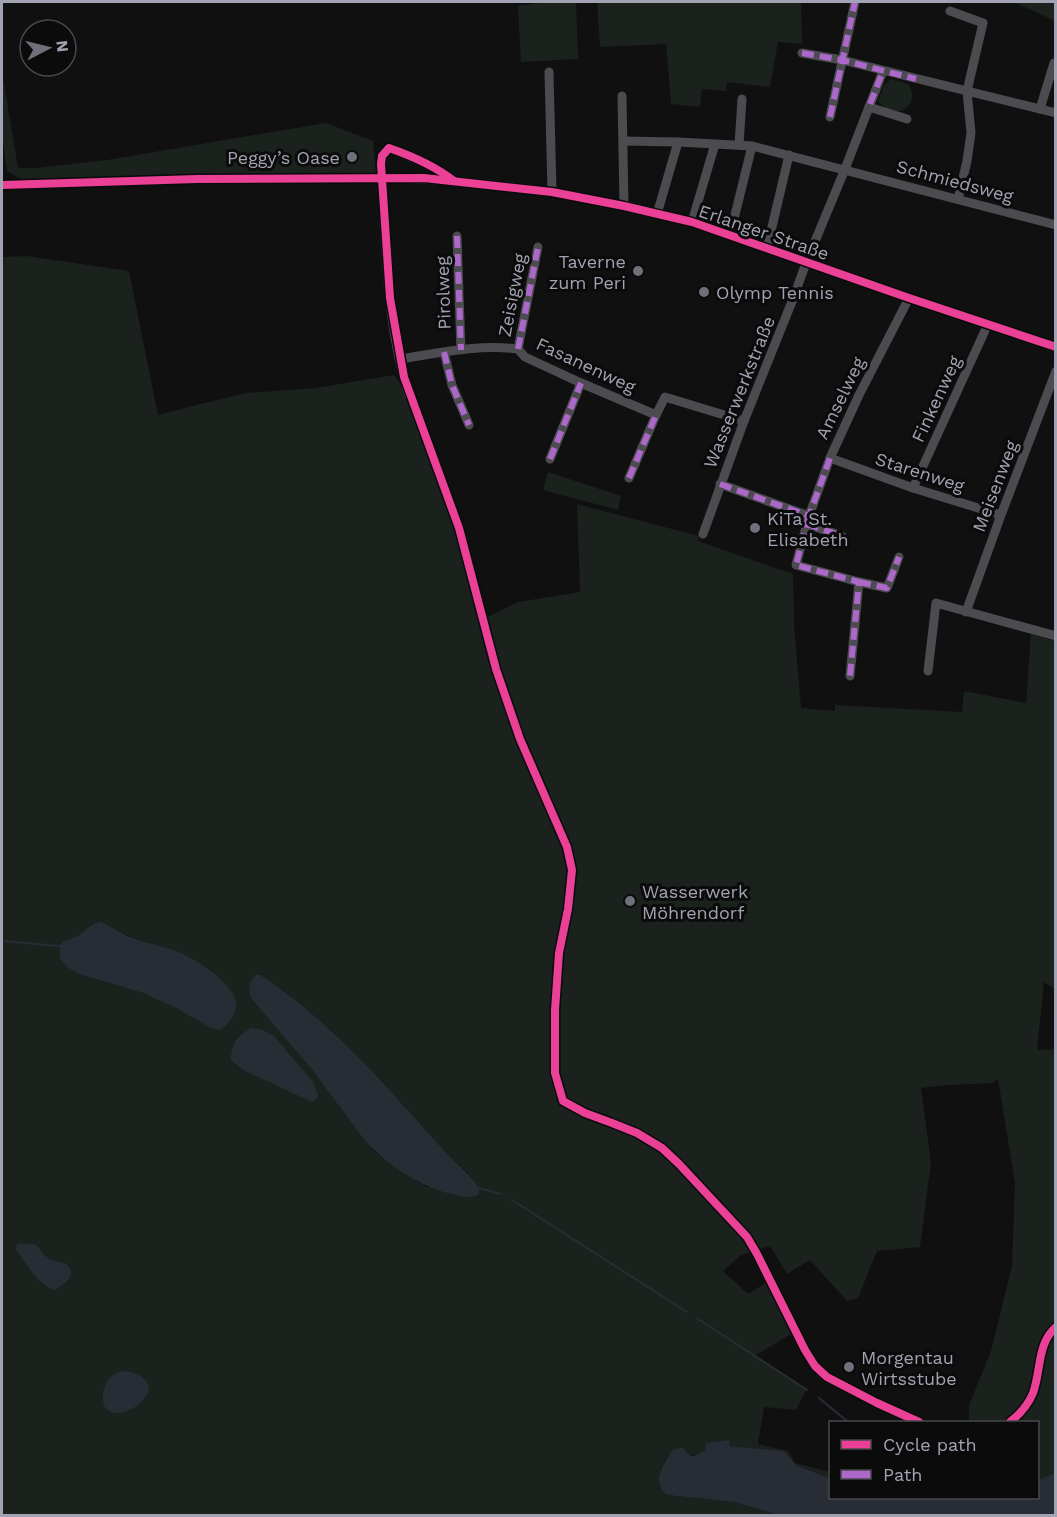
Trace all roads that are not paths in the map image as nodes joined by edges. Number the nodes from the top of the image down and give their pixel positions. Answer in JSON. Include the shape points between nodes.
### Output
{"nodes":[{"id":1,"x":855,"y":2,"type":"edge"},
{"id":2,"x":950,"y":11,"type":"dead end"},
{"id":3,"x":802,"y":53,"type":"dead end"},
{"id":4,"x":842,"y":60,"type":"junction"},
{"id":5,"x":1054,"y":63,"type":"edge"},
{"id":6,"x":883,"y":71,"type":"junction"},
{"id":7,"x":549,"y":72,"type":"dead end"},
{"id":8,"x":967,"y":91,"type":"junction"},
{"id":9,"x":622,"y":96,"type":"dead end"},
{"id":10,"x":742,"y":99,"type":"dead end"},
{"id":11,"x":868,"y":107,"type":"junction"},
{"id":12,"x":1040,"y":109,"type":"junction"},
{"id":13,"x":1056,"y":113,"type":"edge"},
{"id":14,"x":830,"y":117,"type":"dead end"},
{"id":15,"x":907,"y":119,"type":"dead end"},
{"id":16,"x":622,"y":141,"type":"junction"},
{"id":17,"x":678,"y":142,"type":"junction"},
{"id":18,"x":715,"y":144,"type":"junction"},
{"id":19,"x":740,"y":145,"type":"junction"},
{"id":20,"x":752,"y":146,"type":"junction"},
{"id":21,"x":789,"y":155,"type":"junction"},
{"id":22,"x":845,"y":169,"type":"junction"},
{"id":23,"x":382,"y":178,"type":"junction"},
{"id":24,"x":454,"y":181,"type":"junction"},
{"id":25,"x":552,"y":192,"type":"junction"},
{"id":26,"x":958,"y":199,"type":"junction"},
{"id":27,"x":624,"y":206,"type":"junction"},
{"id":28,"x":657,"y":214,"type":"junction"},
{"id":29,"x":692,"y":222,"type":"junction"},
{"id":30,"x":1056,"y":225,"type":"edge"},
{"id":31,"x":730,"y":235,"type":"junction"},
{"id":32,"x":457,"y":236,"type":"dead end"},
{"id":33,"x":538,"y":247,"type":"dead end"},
{"id":34,"x":767,"y":248,"type":"junction"},
{"id":35,"x":806,"y":263,"type":"junction"},
{"id":36,"x":909,"y":298,"type":"junction"},
{"id":37,"x":988,"y":324,"type":"junction"},
{"id":38,"x":1056,"y":347,"type":"edge"},
{"id":39,"x":519,"y":349,"type":"junction"},
{"id":40,"x":461,"y":350,"type":"junction"},
{"id":41,"x":444,"y":352,"type":"junction"},
{"id":42,"x":400,"y":358,"type":"junction"},
{"id":43,"x":1056,"y":371,"type":"edge"},
{"id":44,"x":581,"y":383,"type":"junction"},
{"id":45,"x":410,"y":395,"type":"dead end"},
{"id":46,"x":656,"y":416,"type":"junction"},
{"id":47,"x":744,"y":421,"type":"junction"},
{"id":48,"x":469,"y":425,"type":"dead end"},
{"id":49,"x":830,"y":458,"type":"junction"},
{"id":50,"x":550,"y":459,"type":"dead end"},
{"id":51,"x":629,"y":478,"type":"dead end"},
{"id":52,"x":720,"y":484,"type":"junction"},
{"id":53,"x":913,"y":488,"type":"junction"},
{"id":54,"x":1000,"y":515,"type":"junction"},
{"id":55,"x":808,"y":520,"type":"junction"},
{"id":56,"x":703,"y":534,"type":"dead end"},
{"id":57,"x":842,"y":536,"type":"dead end"},
{"id":58,"x":899,"y":557,"type":"dead end"},
{"id":59,"x":859,"y":582,"type":"junction"},
{"id":60,"x":966,"y":612,"type":"junction"},
{"id":61,"x":1056,"y":636,"type":"edge"},
{"id":62,"x":928,"y":671,"type":"dead end"},
{"id":63,"x":850,"y":676,"type":"dead end"},
{"id":64,"x":1056,"y":1327,"type":"edge"},
{"id":65,"x":815,"y":1366,"type":"dead end"},
{"id":66,"x":917,"y":1421,"type":"edge"},
{"id":67,"x":1011,"y":1421,"type":"edge"}],
"edges":[{"from":1,"to":4,"type":"street"},
{"from":2,"to":8,"type":"street","via":[[983,22]]},
{"from":3,"to":4,"type":"street"},
{"from":4,"to":6,"type":"street"},
{"from":4,"to":14,"type":"street"},
{"from":5,"to":12,"type":"street"},
{"from":6,"to":8,"type":"street"},
{"from":6,"to":11,"type":"street","name":"Wasserwerkstraße"},
{"from":7,"to":25,"type":"street"},
{"from":8,"to":12,"type":"street"},
{"from":8,"to":26,"type":"street","via":[[971,133]]},
{"from":9,"to":16,"type":"street"},
{"from":10,"to":19,"type":"street"},
{"from":11,"to":15,"type":"street"},
{"from":11,"to":22,"type":"street","name":"Wasserwerkstraße"},
{"from":12,"to":13,"type":"street"},
{"from":16,"to":17,"type":"street","name":"Schmiedsweg"},
{"from":16,"to":27,"type":"street"},
{"from":17,"to":18,"type":"street","name":"Schmiedsweg"},
{"from":17,"to":28,"type":"street"},
{"from":18,"to":19,"type":"street","name":"Schmiedsweg"},
{"from":18,"to":29,"type":"street"},
{"from":19,"to":20,"type":"street","name":"Schmiedsweg"},
{"from":20,"to":21,"type":"street","name":"Schmiedsweg"},
{"from":20,"to":31,"type":"street"},
{"from":21,"to":22,"type":"street","name":"Schmiedsweg"},
{"from":21,"to":34,"type":"street"},
{"from":22,"to":26,"type":"street","name":"Schmiedsweg"},
{"from":22,"to":35,"type":"street","name":"Wasserwerkstraße"},
{"from":23,"to":24,"type":"street","name":"Erlanger Straße"},
{"from":23,"to":24,"type":"street","name":"Erlanger Straße","via":[[382,156],[389,148]]},
{"from":23,"to":42,"type":"street","via":[[390,298]]},
{"from":24,"to":25,"type":"street","name":"Erlanger Straße"},
{"from":25,"to":27,"type":"street","name":"Erlanger Straße"},
{"from":26,"to":30,"type":"street","name":"Schmiedsweg"},
{"from":27,"to":28,"type":"street","name":"Erlanger Straße"},
{"from":28,"to":29,"type":"street","name":"Erlanger Straße"},
{"from":29,"to":31,"type":"street","name":"Erlanger Straße"},
{"from":31,"to":34,"type":"street","name":"Erlanger Straße"},
{"from":32,"to":40,"type":"street","name":"Pirolweg"},
{"from":33,"to":39,"type":"street","name":"Zeisigweg"},
{"from":34,"to":35,"type":"street","name":"Erlanger Straße"},
{"from":35,"to":36,"type":"street","name":"Erlanger Straße"},
{"from":35,"to":47,"type":"street","name":"Wasserwerkstraße"},
{"from":36,"to":37,"type":"street","name":"Erlanger Straße"},
{"from":36,"to":49,"type":"street","name":"Amselweg"},
{"from":37,"to":38,"type":"street","name":"Erlanger Straße"},
{"from":37,"to":53,"type":"street","name":"Finkenweg"},
{"from":39,"to":40,"type":"street","name":"Fasanenweg"},
{"from":39,"to":44,"type":"street","name":"Fasanenweg","via":[[525,357]]},
{"from":40,"to":41,"type":"street","name":"Fasanenweg"},
{"from":41,"to":42,"type":"street","name":"Fasanenweg"},
{"from":41,"to":48,"type":"street","via":[[452,385]]},
{"from":42,"to":45,"type":"street"},
{"from":43,"to":54,"type":"street","name":"Meisenweg"},
{"from":44,"to":46,"type":"street","name":"Fasanenweg"},
{"from":44,"to":50,"type":"street"},
{"from":46,"to":47,"type":"street","via":[[664,397]]},
{"from":46,"to":51,"type":"street"},
{"from":47,"to":52,"type":"street","name":"Wasserwerkstraße"},
{"from":49,"to":53,"type":"street","name":"Starenweg"},
{"from":49,"to":55,"type":"street","name":"Amselweg"},
{"from":52,"to":55,"type":"street"},
{"from":52,"to":56,"type":"street","name":"Wasserwerkstraße"},
{"from":53,"to":54,"type":"street","name":"Starenweg"},
{"from":54,"to":60,"type":"street","name":"Meisenweg"},
{"from":55,"to":57,"type":"street"},
{"from":55,"to":59,"type":"street","name":"Amselweg","via":[[796,565]]},
{"from":58,"to":59,"type":"street","name":"Amselweg","via":[[887,588]]},
{"from":59,"to":63,"type":"street"},
{"from":60,"to":61,"type":"street"},
{"from":60,"to":62,"type":"street","via":[[936,603]]},
{"from":64,"to":67,"type":"street","via":[[1042,1352],[1033,1393]]},
{"from":65,"to":66,"type":"street","via":[[827,1377]]}]}
